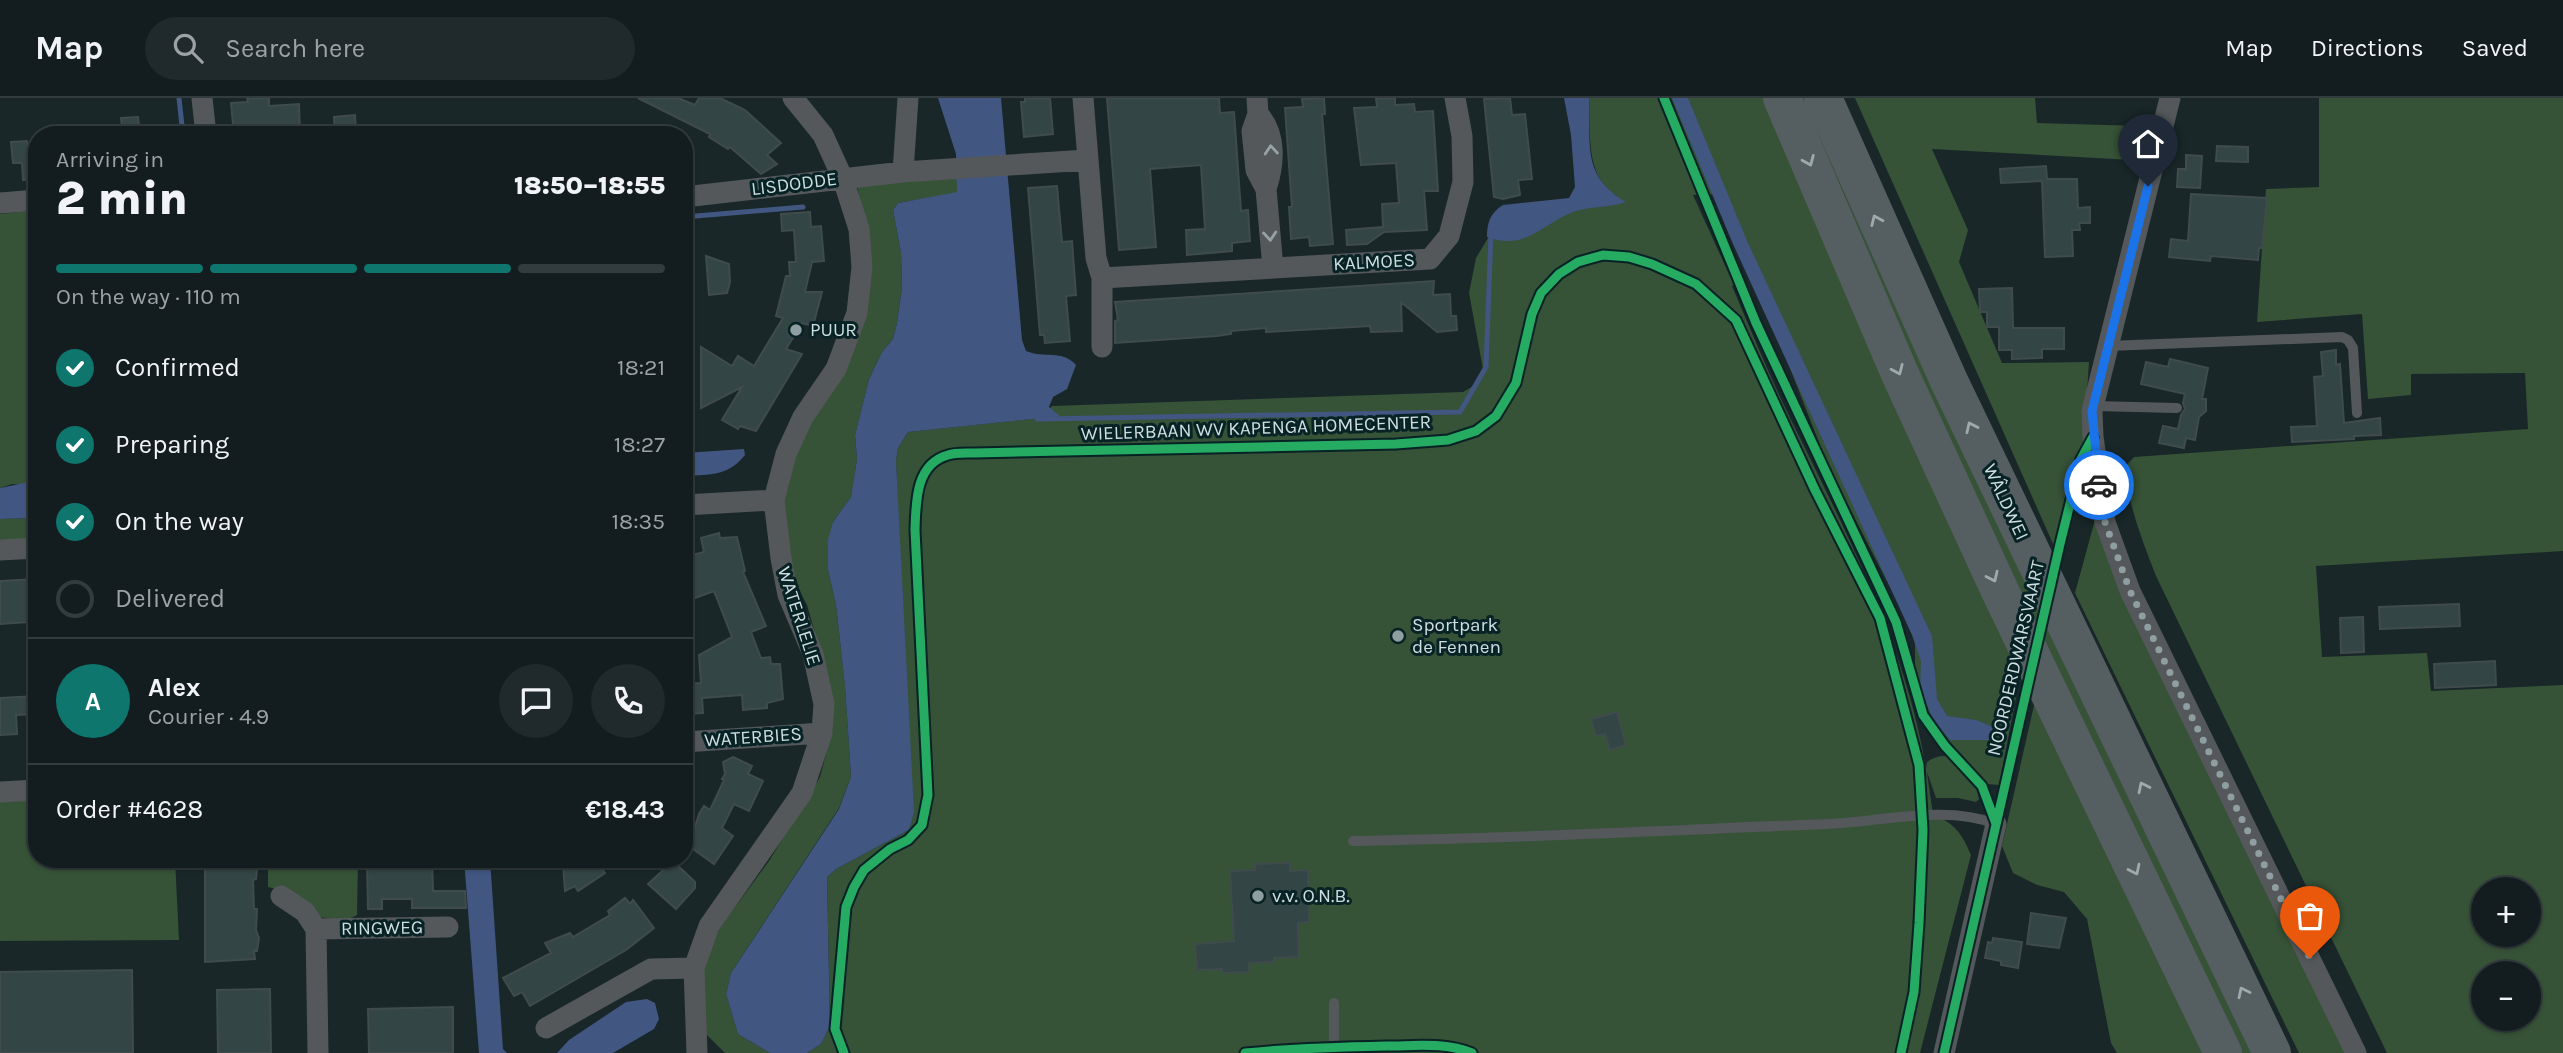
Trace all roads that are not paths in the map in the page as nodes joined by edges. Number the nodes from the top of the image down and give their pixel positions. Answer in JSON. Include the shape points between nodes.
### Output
{"nodes":[{"id":1,"x":202,"y":98,"type":"edge"},
{"id":2,"x":793,"y":98,"type":"edge"},
{"id":3,"x":908,"y":98,"type":"edge"},
{"id":4,"x":1083,"y":98,"type":"edge"},
{"id":5,"x":1455,"y":98,"type":"edge"},
{"id":6,"x":1782,"y":98,"type":"edge"},
{"id":7,"x":1824,"y":98,"type":"edge"},
{"id":8,"x":2171,"y":98,"type":"edge"},
{"id":9,"x":1257,"y":106,"type":"edge"},
{"id":10,"x":205,"y":126,"type":"edge"},
{"id":11,"x":1087,"y":159,"type":"junction"},
{"id":12,"x":903,"y":172,"type":"junction"},
{"id":13,"x":843,"y":179,"type":"junction"},
{"id":14,"x":693,"y":196,"type":"edge"},
{"id":15,"x":28,"y":201,"type":"edge"},
{"id":16,"x":0,"y":203,"type":"edge"},
{"id":17,"x":1273,"y":268,"type":"junction"},
{"id":18,"x":1102,"y":278,"type":"junction"},
{"id":19,"x":2108,"y":346,"type":"junction"},
{"id":20,"x":1102,"y":347,"type":"dead end"},
{"id":21,"x":2094,"y":407,"type":"junction"},
{"id":22,"x":2177,"y":408,"type":"dead end"},
{"id":23,"x":2357,"y":413,"type":"dead end"},
{"id":24,"x":774,"y":500,"type":"junction"},
{"id":25,"x":693,"y":504,"type":"edge"},
{"id":26,"x":28,"y":548,"type":"edge"},
{"id":27,"x":0,"y":550,"type":"edge"},
{"id":28,"x":822,"y":733,"type":"junction"},
{"id":29,"x":693,"y":740,"type":"edge"},
{"id":30,"x":28,"y":790,"type":"edge"},
{"id":31,"x":0,"y":792,"type":"edge"},
{"id":32,"x":1996,"y":824,"type":"joint"},
{"id":33,"x":1353,"y":841,"type":"dead end"},
{"id":34,"x":281,"y":896,"type":"dead end"},
{"id":35,"x":448,"y":927,"type":"dead end"},
{"id":36,"x":316,"y":929,"type":"junction"},
{"id":37,"x":694,"y":968,"type":"junction"},
{"id":38,"x":1334,"y":1003,"type":"dead end"},
{"id":39,"x":546,"y":1028,"type":"dead end"},
{"id":40,"x":318,"y":1053,"type":"edge"},
{"id":41,"x":697,"y":1053,"type":"edge"},
{"id":42,"x":1334,"y":1053,"type":"edge"},
{"id":43,"x":1944,"y":1053,"type":"edge"},
{"id":44,"x":2224,"y":1053,"type":"edge"},
{"id":45,"x":2272,"y":1053,"type":"edge"},
{"id":46,"x":2356,"y":1053,"type":"edge"}],
"edges":[{"from":1,"to":10,"type":"street"},
{"from":2,"to":13,"type":"street","name":"WATERLELIE","via":[[824,135]]},
{"from":3,"to":12,"type":"street"},
{"from":4,"to":11,"type":"street"},
{"from":5,"to":17,"type":"street","name":"KALMOES","via":[[1463,181],[1449,236],[1430,259]]},
{"from":6,"to":44,"type":"highway","one_way":true,"via":[[1989,567]]},
{"from":45,"to":7,"type":"highway","name":"WÂLDWEI","one_way":true,"via":[[1967,418]]},
{"from":8,"to":19,"type":"street"},
{"from":9,"to":17,"type":"street","one_way":true,"via":[[1252,131],[1256,170],[1266,189]]},
{"from":11,"to":12,"type":"street"},
{"from":11,"to":18,"type":"street"},
{"from":12,"to":13,"type":"street","name":"LISDODDE"},
{"from":13,"to":14,"type":"street","name":"LISDODDE"},
{"from":13,"to":24,"type":"street","name":"WATERLELIE","via":[[859,229],[862,267],[857,313],[836,369],[803,417],[786,454]]},
{"from":15,"to":16,"type":"street"},
{"from":17,"to":18,"type":"street","name":"KALMOES"},
{"from":18,"to":20,"type":"street"},
{"from":19,"to":21,"type":"street"},
{"from":19,"to":23,"type":"lane","via":[[2342,337],[2353,348]]},
{"from":21,"to":22,"type":"lane"},
{"from":21,"to":46,"type":"street","via":[[2093,437],[2105,522],[2130,591]]},
{"from":24,"to":25,"type":"street"},
{"from":24,"to":28,"type":"street","name":"WATERLELIE","via":[[788,595],[813,653],[824,704]]},
{"from":26,"to":27,"type":"street"},
{"from":28,"to":29,"type":"street","name":"WATERBIES"},
{"from":28,"to":37,"type":"street","name":"WATERLELIE","via":[[802,793],[709,926]]},
{"from":30,"to":31,"type":"street"},
{"from":32,"to":33,"type":"lane","via":[[1964,815],[1844,824]]},
{"from":32,"to":43,"type":"street"},
{"from":34,"to":36,"type":"street","name":"RINGWEG","via":[[305,912]]},
{"from":35,"to":36,"type":"street","name":"RINGWEG"},
{"from":36,"to":40,"type":"street","name":"RINGWEG"},
{"from":37,"to":39,"type":"street","via":[[651,969]]},
{"from":37,"to":41,"type":"street","name":"WATERLELIE"},
{"from":38,"to":42,"type":"lane"}]}
